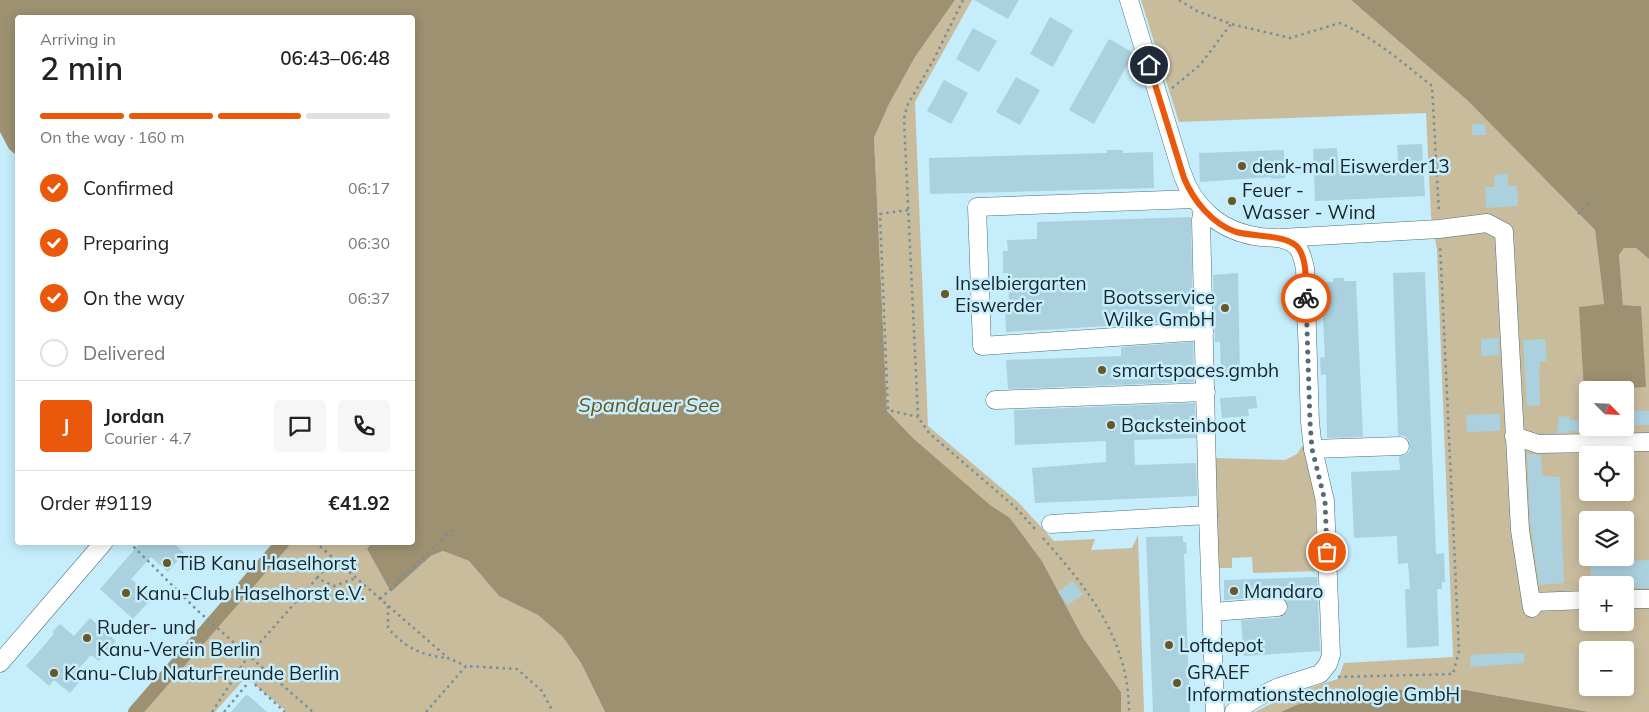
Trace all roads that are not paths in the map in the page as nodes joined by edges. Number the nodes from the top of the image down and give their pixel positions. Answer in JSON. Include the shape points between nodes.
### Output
{"nodes":[{"id":1,"x":1129,"y":0,"type":"edge"},
{"id":2,"x":1199,"y":204,"type":"junction"},
{"id":3,"x":1280,"y":238,"type":"junction"},
{"id":4,"x":1204,"y":331,"type":"junction"},
{"id":5,"x":1206,"y":392,"type":"junction"},
{"id":6,"x":995,"y":400,"type":"dead end"},
{"id":7,"x":1514,"y":436,"type":"junction"},
{"id":8,"x":1649,"y":442,"type":"edge"},
{"id":9,"x":1400,"y":446,"type":"dead end"},
{"id":10,"x":1312,"y":449,"type":"junction"},
{"id":11,"x":1208,"y":514,"type":"junction"},
{"id":12,"x":1051,"y":524,"type":"dead end"},
{"id":13,"x":101,"y":545,"type":"edge"},
{"id":14,"x":1634,"y":599,"type":"edge"},
{"id":15,"x":1649,"y":599,"type":"edge"},
{"id":16,"x":1579,"y":601,"type":"edge"},
{"id":17,"x":1278,"y":608,"type":"dead end"},
{"id":18,"x":1212,"y":612,"type":"junction"},
{"id":19,"x":0,"y":663,"type":"edge"},
{"id":20,"x":1215,"y":712,"type":"edge"},
{"id":21,"x":1234,"y":712,"type":"edge"}],
"edges":[{"from":1,"to":2,"type":"street","via":[[1184,178]]},
{"from":2,"to":3,"type":"street","via":[[1234,231]]},
{"from":2,"to":4,"type":"street"},
{"from":2,"to":4,"type":"street","via":[[977,207],[982,346]]},
{"from":3,"to":7,"type":"street","via":[[1440,229],[1487,223],[1504,232]]},
{"from":3,"to":10,"type":"street","via":[[1297,247],[1305,268]]},
{"from":4,"to":5,"type":"street"},
{"from":5,"to":6,"type":"street"},
{"from":5,"to":11,"type":"street"},
{"from":7,"to":8,"type":"street","via":[[1538,444]]},
{"from":7,"to":16,"type":"street","via":[[1520,530],[1532,605]]},
{"from":9,"to":10,"type":"street"},
{"from":10,"to":21,"type":"street","via":[[1325,501],[1328,664],[1320,674],[1279,687]]},
{"from":11,"to":12,"type":"street"},
{"from":11,"to":18,"type":"street"},
{"from":13,"to":19,"type":"street"},
{"from":14,"to":15,"type":"street"},
{"from":17,"to":18,"type":"street"},
{"from":18,"to":20,"type":"street"}]}
